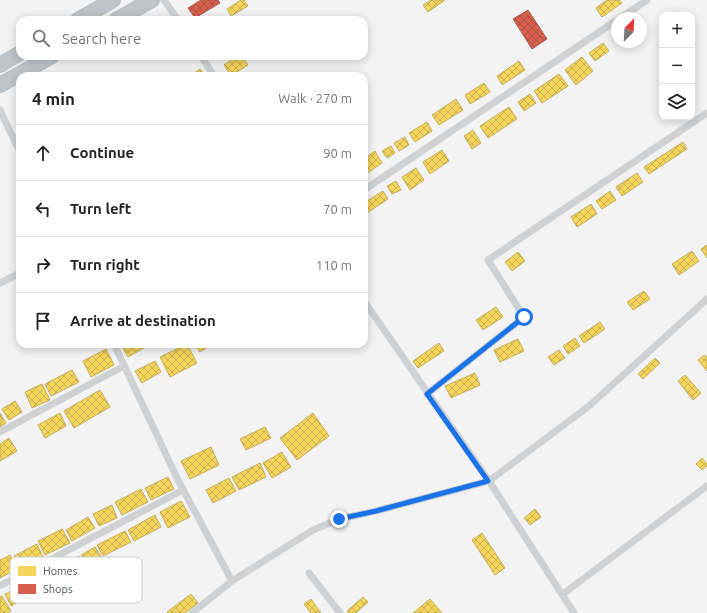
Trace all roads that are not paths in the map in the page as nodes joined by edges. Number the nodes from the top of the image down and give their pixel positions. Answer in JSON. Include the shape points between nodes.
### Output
{"nodes":[{"id":1,"x":113,"y":0,"type":"edge"},
{"id":2,"x":152,"y":0,"type":"edge"},
{"id":3,"x":164,"y":0,"type":"edge"},
{"id":4,"x":647,"y":0,"type":"edge"},
{"id":5,"x":629,"y":12,"type":"edge"},
{"id":6,"x":85,"y":16,"type":"edge"},
{"id":7,"x":123,"y":16,"type":"edge"},
{"id":8,"x":175,"y":16,"type":"edge"},
{"id":9,"x":611,"y":24,"type":"edge"},
{"id":10,"x":16,"y":55,"type":"edge"},
{"id":11,"x":2,"y":60,"type":"edge"},
{"id":12,"x":43,"y":60,"type":"edge"},
{"id":13,"x":204,"y":60,"type":"edge"},
{"id":14,"x":22,"y":72,"type":"edge"},
{"id":15,"x":211,"y":72,"type":"edge"},
{"id":16,"x":16,"y":76,"type":"edge"},
{"id":17,"x":0,"y":85,"type":"edge"},
{"id":18,"x":0,"y":110,"type":"edge"},
{"id":19,"x":707,"y":113,"type":"edge"},
{"id":20,"x":16,"y":144,"type":"edge"},
{"id":21,"x":368,"y":187,"type":"edge"},
{"id":22,"x":16,"y":275,"type":"edge"},
{"id":23,"x":0,"y":283,"type":"edge"},
{"id":24,"x":707,"y":299,"type":"edge"},
{"id":25,"x":368,"y":307,"type":"edge"},
{"id":26,"x":116,"y":348,"type":"edge"},
{"id":27,"x":124,"y":366,"type":"junction"},
{"id":28,"x":427,"y":394,"type":"junction"},
{"id":29,"x":0,"y":432,"type":"edge"},
{"id":30,"x":488,"y":481,"type":"junction"},
{"id":31,"x":707,"y":486,"type":"edge"},
{"id":32,"x":184,"y":490,"type":"junction"},
{"id":33,"x":56,"y":557,"type":"edge"},
{"id":34,"x":308,"y":573,"type":"dead end"},
{"id":35,"x":10,"y":581,"type":"edge"},
{"id":36,"x":232,"y":581,"type":"junction"},
{"id":37,"x":0,"y":586,"type":"edge"},
{"id":38,"x":563,"y":594,"type":"junction"},
{"id":39,"x":192,"y":613,"type":"edge"},
{"id":40,"x":340,"y":613,"type":"edge"},
{"id":41,"x":574,"y":613,"type":"edge"}],
"edges":[{"from":1,"to":6,"type":"highway"},
{"from":2,"to":7,"type":"highway"},
{"from":3,"to":8,"type":"street"},
{"from":4,"to":5,"type":"street"},
{"from":9,"to":21,"type":"street"},
{"from":10,"to":11,"type":"highway"},
{"from":12,"to":14,"type":"highway"},
{"from":13,"to":15,"type":"street"},
{"from":16,"to":17,"type":"highway"},
{"from":18,"to":20,"type":"street"},
{"from":19,"to":28,"type":"street","via":[[488,260],[524,317]]},
{"from":22,"to":23,"type":"street"},
{"from":24,"to":30,"type":"street","via":[[589,406]]},
{"from":25,"to":28,"type":"street"},
{"from":26,"to":27,"type":"street"},
{"from":27,"to":29,"type":"street"},
{"from":27,"to":32,"type":"street"},
{"from":28,"to":30,"type":"street"},
{"from":30,"to":36,"type":"street","via":[[339,519],[313,530]]},
{"from":30,"to":38,"type":"street"},
{"from":31,"to":38,"type":"street"},
{"from":32,"to":33,"type":"street"},
{"from":32,"to":36,"type":"street"},
{"from":34,"to":40,"type":"street"},
{"from":35,"to":37,"type":"street"},
{"from":36,"to":39,"type":"street"},
{"from":38,"to":41,"type":"street"}]}
